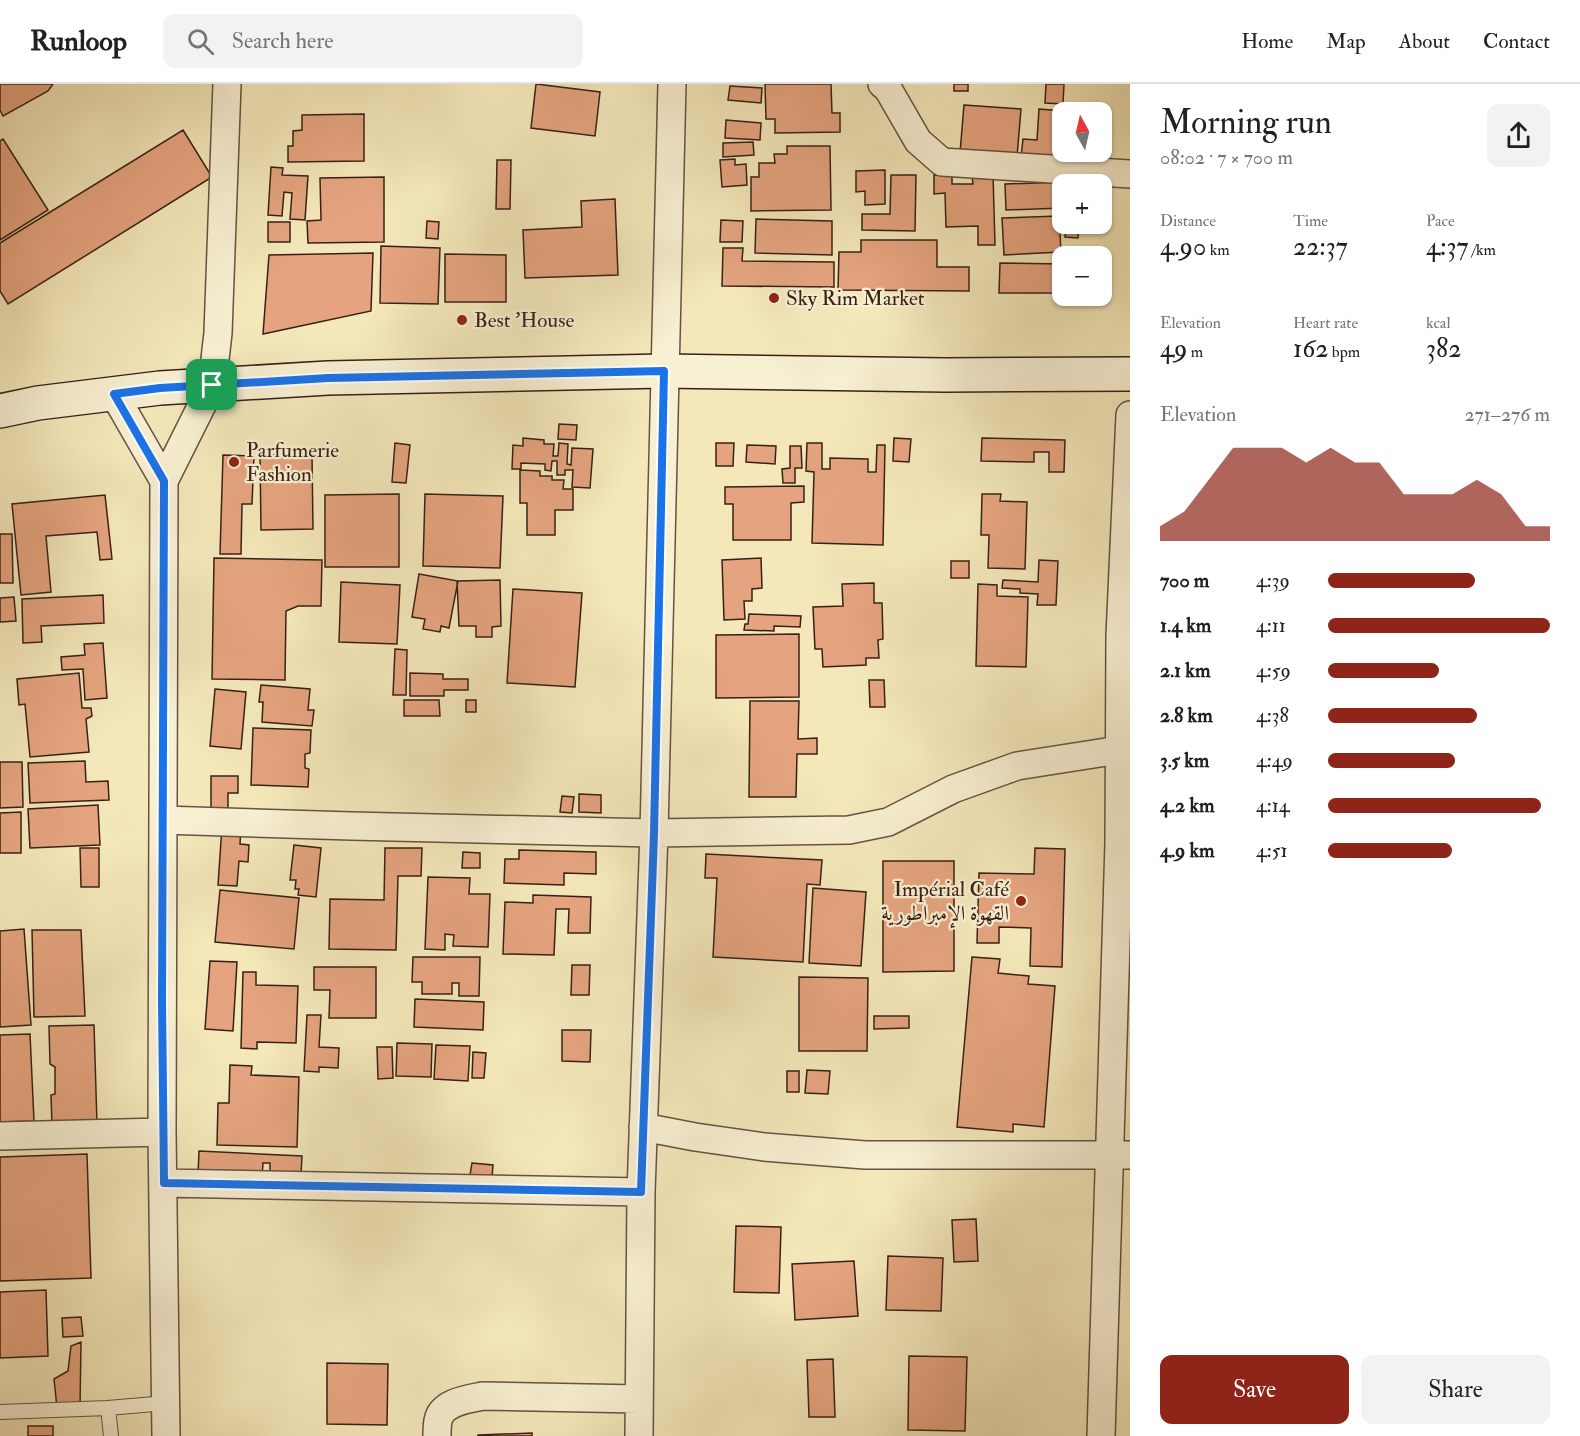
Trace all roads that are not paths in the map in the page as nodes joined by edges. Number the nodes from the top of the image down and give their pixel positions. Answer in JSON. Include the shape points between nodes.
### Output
{"nodes":[{"id":1,"x":227,"y":84,"type":"edge"},
{"id":2,"x":672,"y":84,"type":"edge"},
{"id":3,"x":882,"y":84,"type":"edge"},
{"id":4,"x":1130,"y":174,"type":"edge"},
{"id":5,"x":664,"y":371,"type":"junction"},
{"id":6,"x":1130,"y":374,"type":"edge"},
{"id":7,"x":212,"y":385,"type":"junction"},
{"id":8,"x":114,"y":394,"type":"junction"},
{"id":9,"x":0,"y":411,"type":"edge"},
{"id":10,"x":1130,"y":415,"type":"edge"},
{"id":11,"x":164,"y":481,"type":"junction"},
{"id":12,"x":1119,"y":750,"type":"junction"},
{"id":13,"x":163,"y":820,"type":"junction"},
{"id":14,"x":654,"y":833,"type":"junction"},
{"id":15,"x":1125,"y":843,"type":"edge"},
{"id":16,"x":643,"y":1127,"type":"junction"},
{"id":17,"x":162,"y":1132,"type":"junction"},
{"id":18,"x":0,"y":1136,"type":"edge"},
{"id":19,"x":1120,"y":1156,"type":"edge"},
{"id":20,"x":164,"y":1183,"type":"junction"},
{"id":21,"x":641,"y":1192,"type":"junction"},
{"id":22,"x":639,"y":1399,"type":"junction"},
{"id":23,"x":166,"y":1403,"type":"junction"},
{"id":24,"x":108,"y":1408,"type":"junction"},
{"id":25,"x":0,"y":1412,"type":"edge"},
{"id":26,"x":111,"y":1436,"type":"edge"},
{"id":27,"x":166,"y":1436,"type":"edge"},
{"id":28,"x":437,"y":1436,"type":"edge"},
{"id":29,"x":639,"y":1436,"type":"edge"},
{"id":30,"x":1101,"y":1436,"type":"edge"}],
"edges":[{"from":1,"to":7,"type":"street","via":[[218,333]]},
{"from":2,"to":5,"type":"street"},
{"from":3,"to":4,"type":"street","via":[[918,141],[942,162]]},
{"from":5,"to":6,"type":"main road"},
{"from":5,"to":7,"type":"main road","via":[[328,378]]},
{"from":5,"to":14,"type":"street"},
{"from":7,"to":8,"type":"main road"},
{"from":7,"to":11,"type":"street"},
{"from":8,"to":9,"type":"main road"},
{"from":8,"to":11,"type":"street"},
{"from":10,"to":12,"type":"street"},
{"from":11,"to":13,"type":"street"},
{"from":12,"to":14,"type":"street","via":[[1017,766],[953,789],[888,822],[849,830]]},
{"from":12,"to":15,"type":"street"},
{"from":13,"to":14,"type":"street"},
{"from":13,"to":17,"type":"street"},
{"from":14,"to":16,"type":"street"},
{"from":15,"to":19,"type":"street"},
{"from":16,"to":19,"type":"street","via":[[764,1147],[865,1155]]},
{"from":16,"to":21,"type":"street"},
{"from":17,"to":18,"type":"street"},
{"from":17,"to":20,"type":"street"},
{"from":19,"to":30,"type":"street"},
{"from":20,"to":21,"type":"street"},
{"from":20,"to":23,"type":"street"},
{"from":21,"to":22,"type":"street"},
{"from":22,"to":28,"type":"street","via":[[483,1396],[447,1407],[438,1418]]},
{"from":22,"to":29,"type":"street"},
{"from":23,"to":24,"type":"lane"},
{"from":23,"to":27,"type":"street"},
{"from":24,"to":25,"type":"lane"},
{"from":24,"to":26,"type":"lane"}]}
